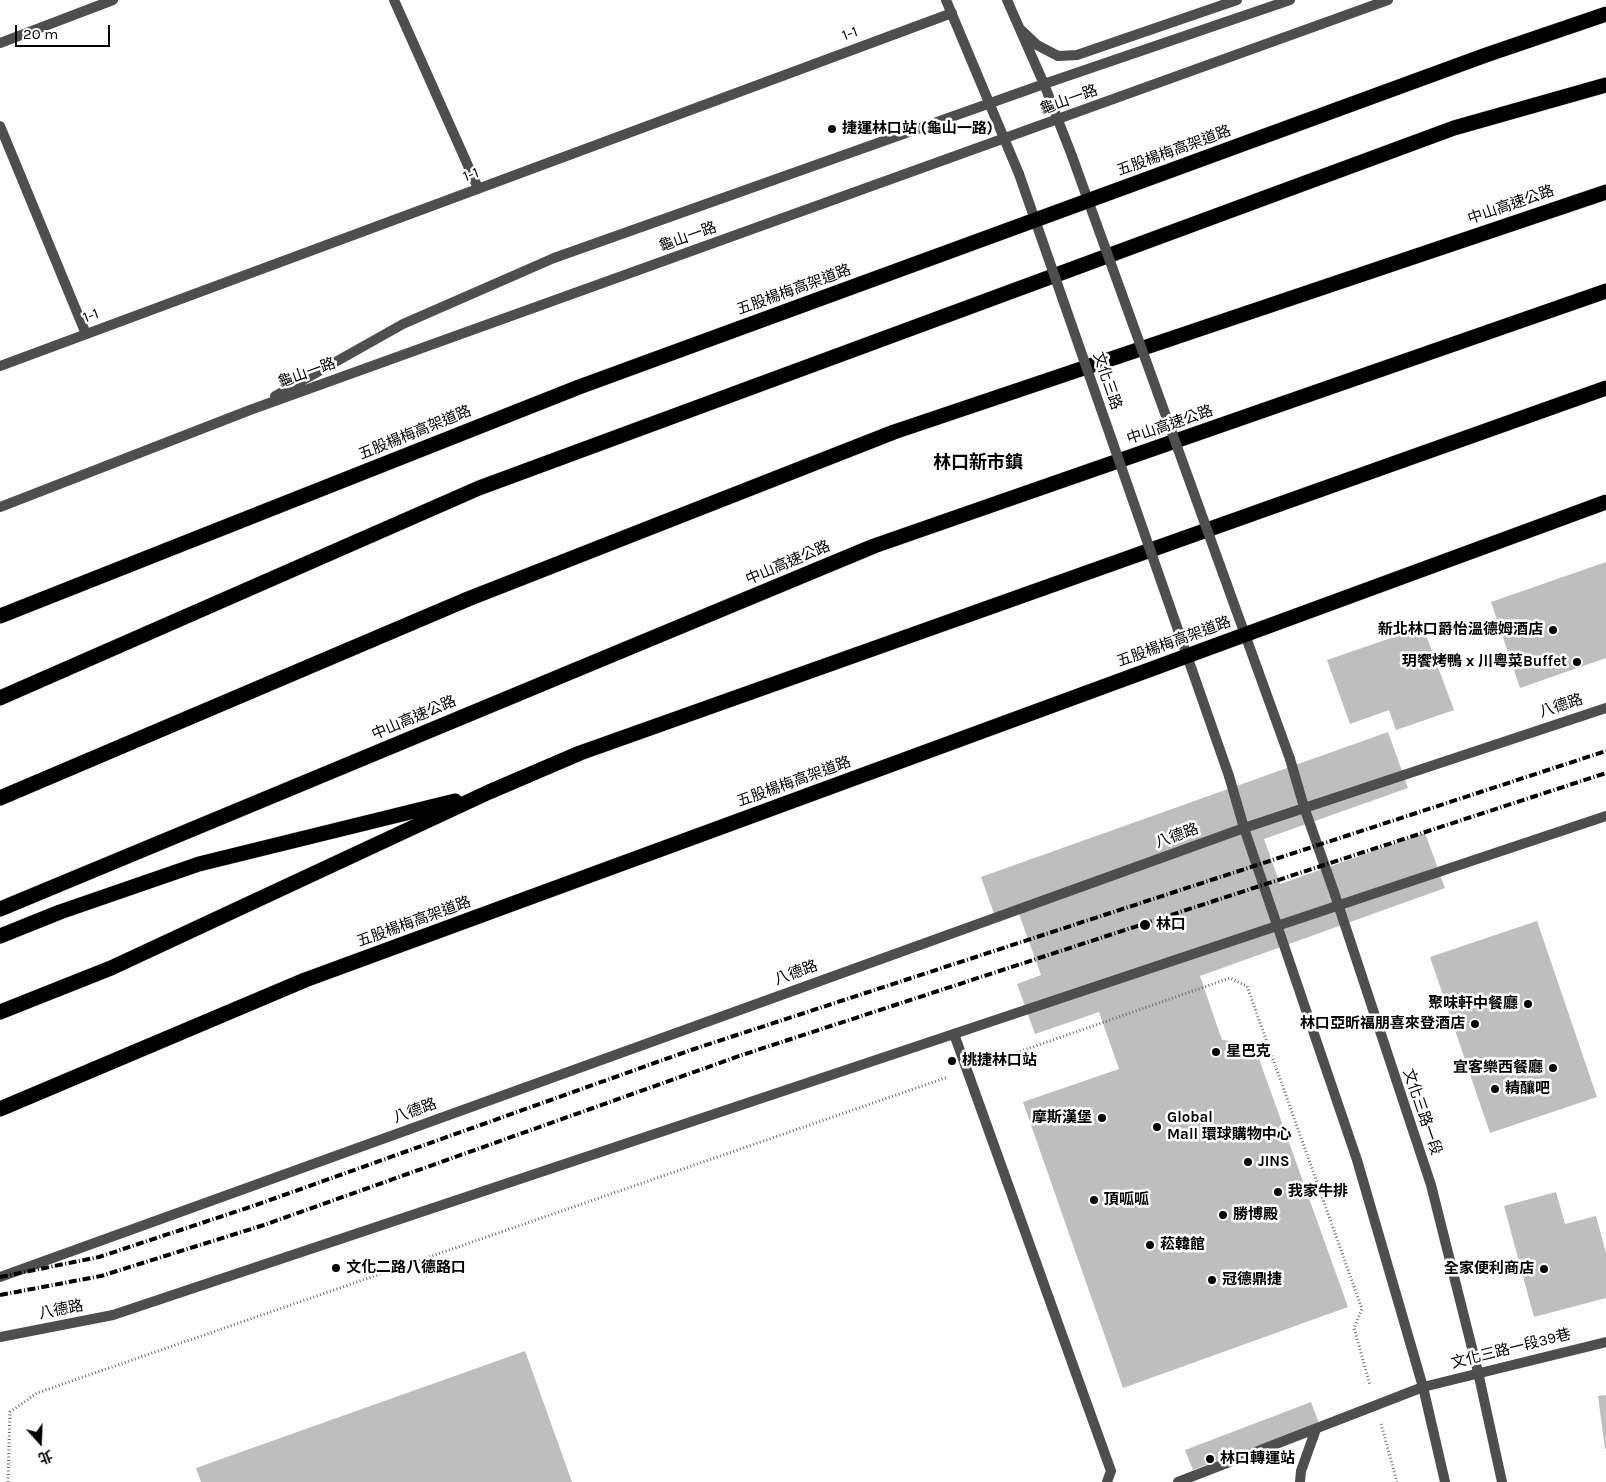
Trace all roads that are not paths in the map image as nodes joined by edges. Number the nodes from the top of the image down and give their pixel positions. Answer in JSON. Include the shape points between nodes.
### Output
{"nodes":[{"id":1,"x":113,"y":0,"type":"edge"},
{"id":2,"x":394,"y":0,"type":"edge"},
{"id":3,"x":946,"y":0,"type":"edge"},
{"id":4,"x":1007,"y":0,"type":"edge"},
{"id":5,"x":1237,"y":0,"type":"edge"},
{"id":6,"x":1290,"y":0,"type":"edge"},
{"id":7,"x":1388,"y":0,"type":"edge"},
{"id":8,"x":952,"y":12,"type":"junction"},
{"id":9,"x":1606,"y":14,"type":"edge"},
{"id":10,"x":1021,"y":30,"type":"junction"},
{"id":11,"x":0,"y":43,"type":"edge"},
{"id":12,"x":1044,"y":84,"type":"junction"},
{"id":13,"x":1606,"y":85,"type":"edge"},
{"id":14,"x":990,"y":102,"type":"junction"},
{"id":15,"x":1058,"y":120,"type":"junction"},
{"id":16,"x":0,"y":126,"type":"edge"},
{"id":17,"x":1005,"y":139,"type":"junction"},
{"id":18,"x":478,"y":188,"type":"junction"},
{"id":19,"x":1606,"y":192,"type":"edge"},
{"id":20,"x":1606,"y":291,"type":"edge"},
{"id":21,"x":86,"y":334,"type":"junction"},
{"id":22,"x":0,"y":366,"type":"edge"},
{"id":23,"x":1603,"y":390,"type":"edge"},
{"id":24,"x":250,"y":410,"type":"junction"},
{"id":25,"x":1606,"y":502,"type":"edge"},
{"id":26,"x":0,"y":507,"type":"edge"},
{"id":27,"x":0,"y":616,"type":"edge"},
{"id":28,"x":0,"y":698,"type":"edge"},
{"id":29,"x":1606,"y":708,"type":"edge"},
{"id":30,"x":489,"y":792,"type":"junction"},
{"id":31,"x":0,"y":798,"type":"edge"},
{"id":32,"x":1304,"y":807,"type":"junction"},
{"id":33,"x":1606,"y":816,"type":"edge"},
{"id":34,"x":1244,"y":828,"type":"junction"},
{"id":35,"x":1338,"y":905,"type":"junction"},
{"id":36,"x":0,"y":909,"type":"edge"},
{"id":37,"x":1278,"y":926,"type":"junction"},
{"id":38,"x":0,"y":936,"type":"edge"},
{"id":39,"x":0,"y":1012,"type":"edge"},
{"id":40,"x":954,"y":1034,"type":"junction"},
{"id":41,"x":0,"y":1109,"type":"edge"},
{"id":42,"x":0,"y":1276,"type":"edge"},
{"id":43,"x":0,"y":1337,"type":"edge"},
{"id":44,"x":1606,"y":1342,"type":"edge"},
{"id":45,"x":1478,"y":1372,"type":"junction"},
{"id":46,"x":1423,"y":1387,"type":"junction"},
{"id":47,"x":1316,"y":1429,"type":"junction"},
{"id":48,"x":1107,"y":1482,"type":"edge"},
{"id":49,"x":1178,"y":1482,"type":"edge"},
{"id":50,"x":1300,"y":1482,"type":"edge"},
{"id":51,"x":1445,"y":1482,"type":"edge"},
{"id":52,"x":1502,"y":1482,"type":"edge"}],
"edges":[{"from":1,"to":11,"type":"street"},
{"from":2,"to":18,"type":"street"},
{"from":3,"to":8,"type":"street","name":"文化三路"},
{"from":4,"to":10,"type":"street"},
{"from":5,"to":10,"type":"street","via":[[1077,55],[1058,56],[1037,45]]},
{"from":6,"to":12,"type":"street"},
{"from":7,"to":15,"type":"street","name":"龜山一路"},
{"from":8,"to":14,"type":"street","name":"文化三路"},
{"from":8,"to":18,"type":"street","name":"1-1"},
{"from":9,"to":27,"type":"highway","name":"五股楊梅高架道路","bridge":true,"via":[[1477,58],[579,387]]},
{"from":10,"to":12,"type":"street"},
{"from":12,"to":14,"type":"street"},
{"from":12,"to":15,"type":"street"},
{"from":13,"to":28,"type":"highway","via":[[1454,128],[479,488]]},
{"from":14,"to":17,"type":"street","name":"文化三路"},
{"from":14,"to":24,"type":"street","via":[[554,258],[403,324]]},
{"from":15,"to":17,"type":"street","name":"龜山一路"},
{"from":15,"to":32,"type":"street","name":"文化三路一段","bridge":true,"via":[[1290,759]]},
{"from":16,"to":21,"type":"street"},
{"from":17,"to":24,"type":"street","name":"龜山一路"},
{"from":17,"to":34,"type":"street","name":"文化三路","bridge":true,"via":[[1229,776]]},
{"from":18,"to":21,"type":"street","name":"1-1"},
{"from":19,"to":31,"type":"highway","name":"中山高速公路","via":[[894,432],[468,599]]},
{"from":20,"to":36,"type":"highway","name":"中山高速公路","via":[[874,546]]},
{"from":21,"to":22,"type":"street","name":"1-1"},
{"from":23,"to":30,"type":"highway","via":[[580,753]]},
{"from":24,"to":26,"type":"street","name":"龜山一路"},
{"from":25,"to":41,"type":"highway","name":"五股楊梅高架道路","bridge":true,"via":[[304,980]]},
{"from":29,"to":32,"type":"street","name":"八德路"},
{"from":30,"to":38,"type":"highway","via":[[199,864]]},
{"from":30,"to":39,"type":"highway","via":[[111,968]]},
{"from":32,"to":34,"type":"street","name":"八德路"},
{"from":32,"to":35,"type":"street","name":"文化三路一段"},
{"from":33,"to":35,"type":"street","name":"八德路"},
{"from":34,"to":37,"type":"street"},
{"from":34,"to":42,"type":"street","name":"八德路"},
{"from":35,"to":37,"type":"street","name":"八德路"},
{"from":35,"to":45,"type":"street","name":"文化三路一段","via":[[1431,1185]]},
{"from":37,"to":40,"type":"street","name":"八德路"},
{"from":37,"to":46,"type":"street","via":[[1357,1160]]},
{"from":40,"to":43,"type":"street","name":"八德路","via":[[113,1315]]},
{"from":40,"to":48,"type":"street","via":[[1111,1470]]},
{"from":44,"to":45,"type":"street","name":"文化三路一段39巷"},
{"from":45,"to":46,"type":"street","name":"文化三路一段39巷"},
{"from":45,"to":52,"type":"street","name":"文化三路一段"},
{"from":46,"to":47,"type":"street","name":"文化三路一段39巷"},
{"from":46,"to":51,"type":"street"},
{"from":47,"to":49,"type":"street","name":"文化三路一段39巷"},
{"from":47,"to":50,"type":"street","via":[[1300,1471]]}]}
